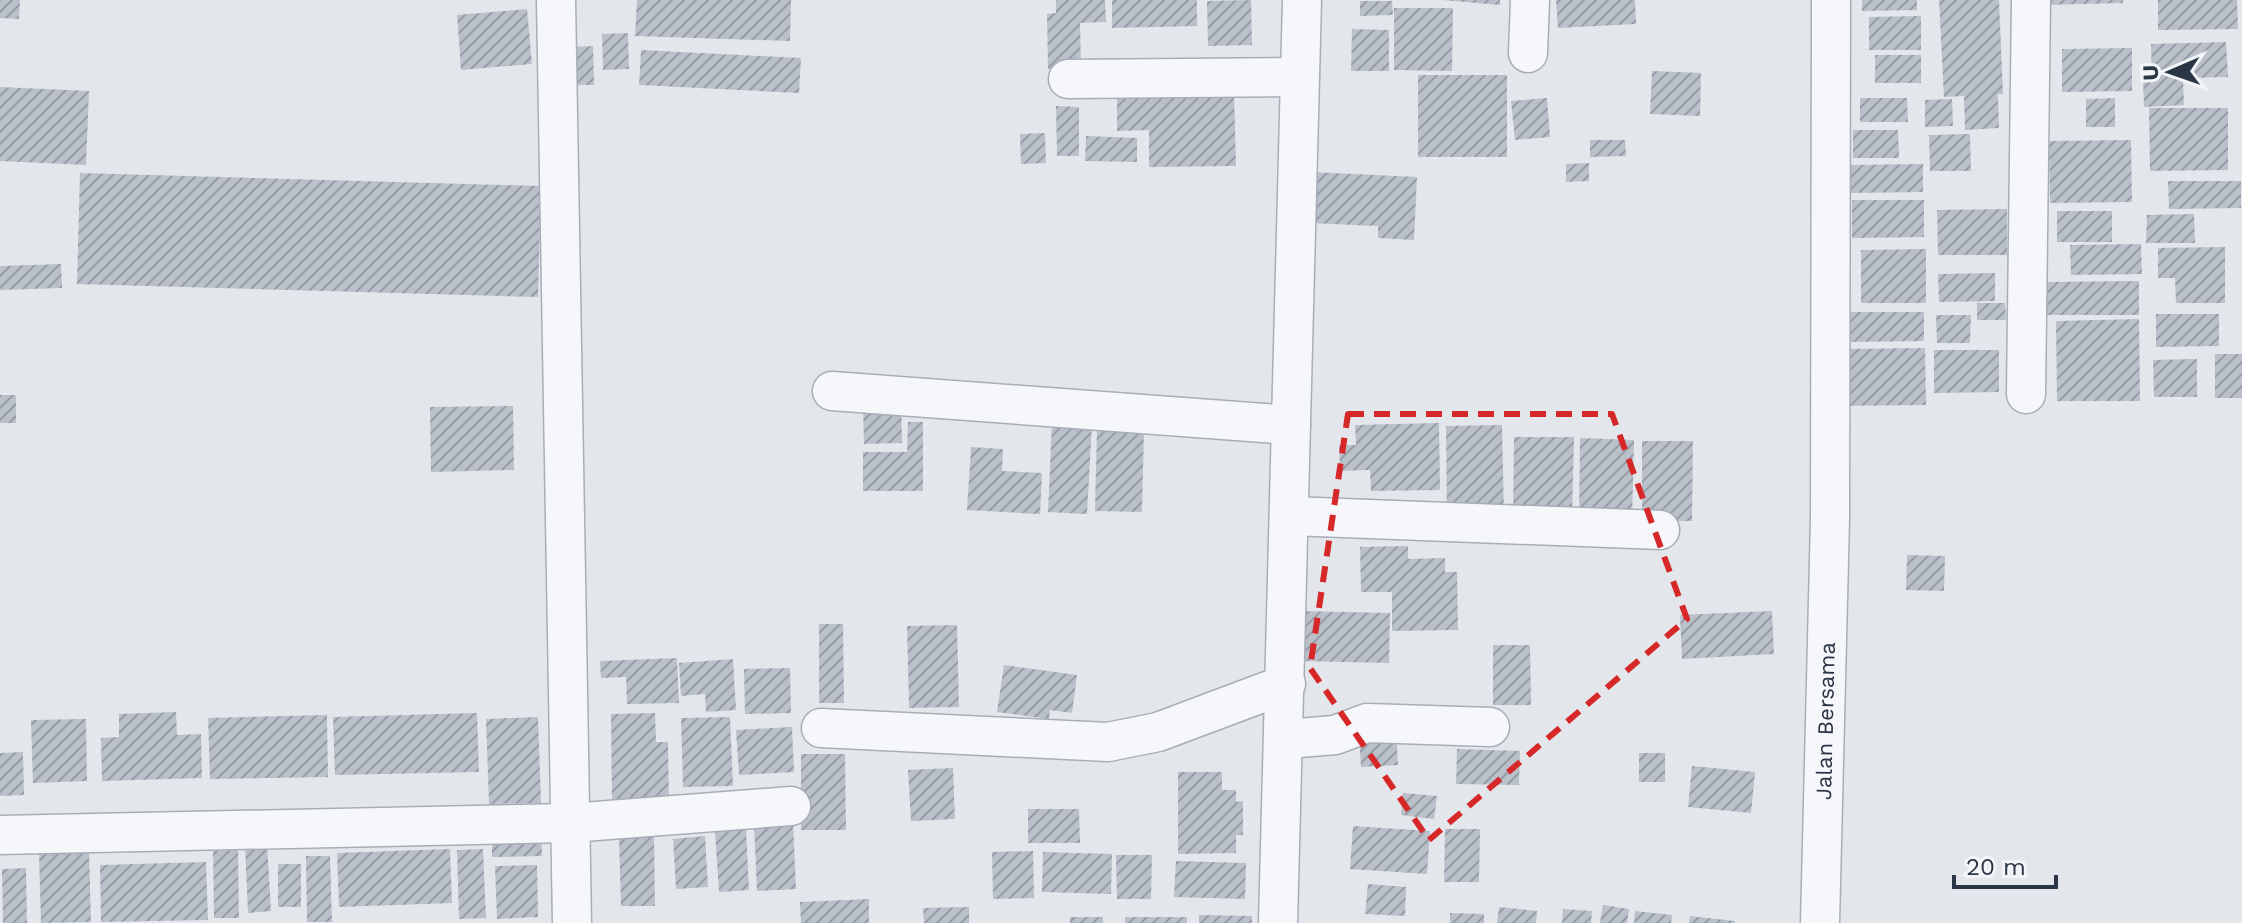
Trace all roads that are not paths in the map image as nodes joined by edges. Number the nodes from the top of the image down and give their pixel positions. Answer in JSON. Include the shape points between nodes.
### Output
{"nodes":[{"id":1,"x":556,"y":0,"type":"edge"},
{"id":2,"x":1302,"y":0,"type":"edge"},
{"id":3,"x":1530,"y":0,"type":"edge"},
{"id":4,"x":1831,"y":0,"type":"edge"},
{"id":5,"x":2031,"y":0,"type":"edge"},
{"id":6,"x":1528,"y":53,"type":"dead end"},
{"id":7,"x":1300,"y":77,"type":"junction"},
{"id":8,"x":1068,"y":79,"type":"dead end"},
{"id":9,"x":832,"y":391,"type":"dead end"},
{"id":10,"x":2026,"y":394,"type":"dead end"},
{"id":11,"x":1291,"y":425,"type":"junction"},
{"id":12,"x":1291,"y":516,"type":"junction"},
{"id":13,"x":1660,"y":530,"type":"dead end"},
{"id":14,"x":1286,"y":713,"type":"junction"},
{"id":15,"x":1490,"y":727,"type":"dead end"},
{"id":16,"x":821,"y":728,"type":"dead end"},
{"id":17,"x":791,"y":806,"type":"dead end"},
{"id":18,"x":570,"y":823,"type":"junction"},
{"id":19,"x":0,"y":835,"type":"edge"},
{"id":20,"x":572,"y":923,"type":"edge"},
{"id":21,"x":1278,"y":923,"type":"edge"},
{"id":22,"x":1820,"y":923,"type":"edge"}],
"edges":[{"from":1,"to":18,"type":"street"},
{"from":2,"to":7,"type":"street"},
{"from":3,"to":6,"type":"street"},
{"from":4,"to":22,"type":"street","name":"Jalan Bersama","via":[[1830,519]]},
{"from":5,"to":10,"type":"street"},
{"from":7,"to":8,"type":"street"},
{"from":7,"to":11,"type":"street"},
{"from":9,"to":11,"type":"street"},
{"from":11,"to":12,"type":"street"},
{"from":12,"to":13,"type":"street"},
{"from":12,"to":14,"type":"street"},
{"from":14,"to":15,"type":"street","via":[[1335,735],[1367,723]]},
{"from":14,"to":16,"type":"street","via":[[1108,742]]},
{"from":14,"to":21,"type":"street"},
{"from":17,"to":18,"type":"street"},
{"from":18,"to":19,"type":"street"},
{"from":18,"to":20,"type":"street"}]}
